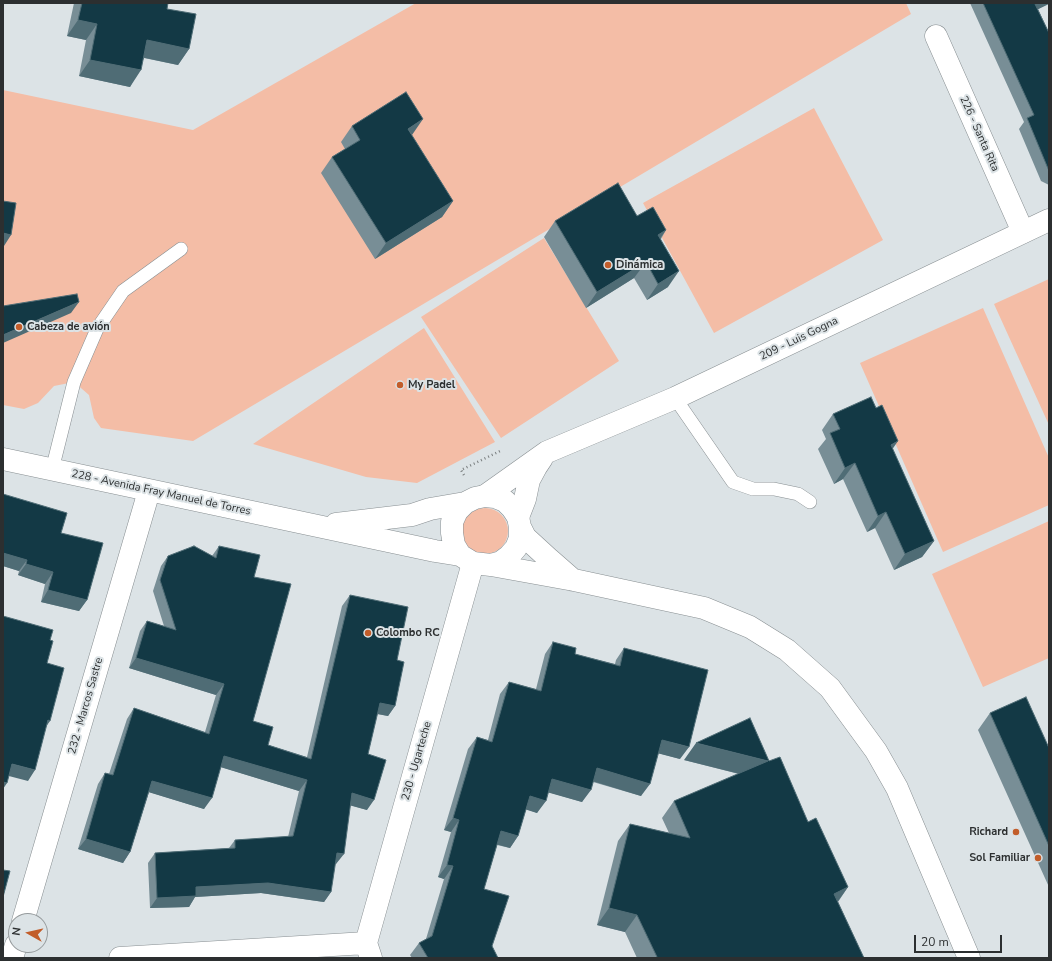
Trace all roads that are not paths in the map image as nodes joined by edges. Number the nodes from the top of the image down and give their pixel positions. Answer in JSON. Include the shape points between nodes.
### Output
{"nodes":[{"id":1,"x":936,"y":36,"type":"dead end"},
{"id":2,"x":1049,"y":220,"type":"edge"},
{"id":3,"x":1023,"y":232,"type":"junction"},
{"id":4,"x":181,"y":249,"type":"dead end"},
{"id":5,"x":675,"y":398,"type":"junction"},
{"id":6,"x":547,"y":452,"type":"junction"},
{"id":7,"x":3,"y":459,"type":"edge"},
{"id":8,"x":52,"y":470,"type":"junction"},
{"id":9,"x":149,"y":490,"type":"junction"},
{"id":10,"x":485,"y":496,"type":"junction"},
{"id":11,"x":810,"y":502,"type":"dead end"},
{"id":12,"x":465,"y":503,"type":"junction"},
{"id":13,"x":519,"y":522,"type":"junction"},
{"id":14,"x":319,"y":526,"type":"junction"},
{"id":15,"x":475,"y":561,"type":"junction"},
{"id":16,"x":574,"y":580,"type":"junction"},
{"id":17,"x":25,"y":913,"type":"edge"},
{"id":18,"x":369,"y":951,"type":"edge"},
{"id":19,"x":120,"y":958,"type":"edge"},
{"id":20,"x":969,"y":958,"type":"edge"}],
"edges":[{"from":1,"to":3,"type":"street","name":"226 - Santa Rita"},
{"from":2,"to":3,"type":"street","name":"209 - Luis Gogna"},
{"from":3,"to":5,"type":"street","name":"209 - Luis Gogna"},
{"from":4,"to":8,"type":"lane","via":[[123,291],[97,329],[74,382]]},
{"from":5,"to":6,"type":"street","name":"209 - Luis Gogna"},
{"from":5,"to":11,"type":"lane","via":[[733,482],[753,489],[774,489],[798,494]]},
{"from":6,"to":10,"type":"street","name":"209 - Luis Gogna"},
{"from":6,"to":13,"type":"street","via":[[530,480]]},
{"from":7,"to":8,"type":"street","name":"228 - Avenida Fray Manuel de Torres"},
{"from":8,"to":9,"type":"street","name":"228 - Avenida Fray Manuel de Torres"},
{"from":9,"to":14,"type":"street","name":"228 - Avenida Fray Manuel de Torres"},
{"from":9,"to":17,"type":"street","name":"232 - Marcos Sastre"},
{"from":10,"to":12,"type":"street"},
{"from":10,"to":13,"type":"street","via":[[505,501]]},
{"from":12,"to":14,"type":"street","name":"228 - Avenida Fray Manuel de Torres","via":[[412,515]]},
{"from":12,"to":15,"type":"street","via":[[457,511],[452,522],[454,545]]},
{"from":13,"to":15,"type":"street","via":[[520,538],[509,556],[501,562]]},
{"from":13,"to":16,"type":"street","name":"228 - Avenida Fray Manuel de Torres","via":[[525,537]]},
{"from":14,"to":15,"type":"street","name":"228 - Avenida Fray Manuel de Torres"},
{"from":15,"to":16,"type":"street","name":"228 - Avenida Fray Manuel de Torres"},
{"from":15,"to":18,"type":"street","name":"230 - Ugarteche"},
{"from":16,"to":20,"type":"street","name":"228 - Avenida Fray Manuel de Torres","via":[[704,608],[750,627],[787,650],[830,688],[876,751],[897,788]]},
{"from":18,"to":19,"type":"street"}]}
